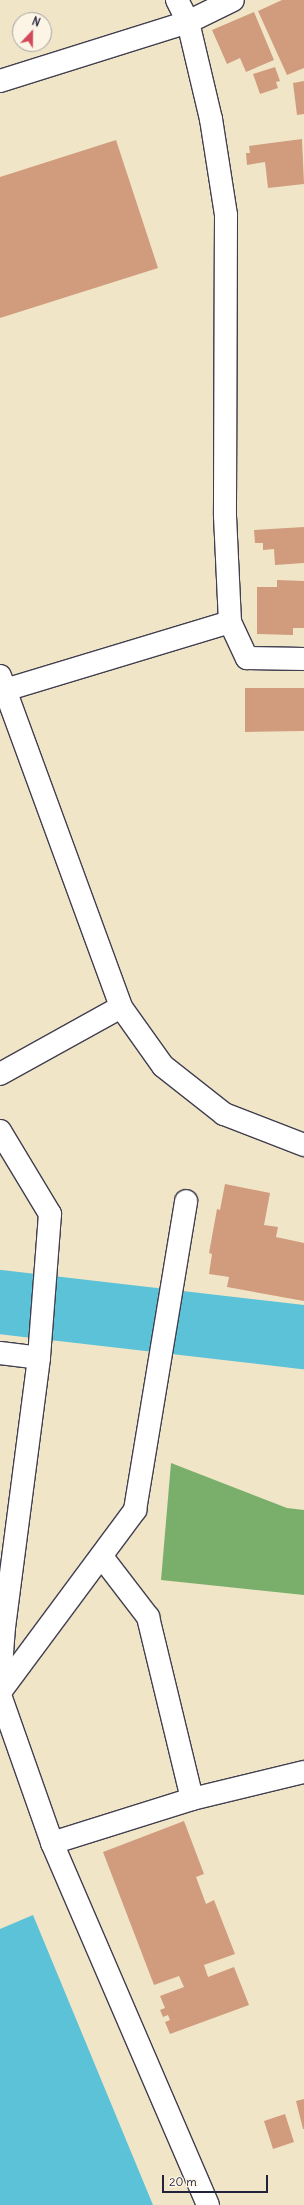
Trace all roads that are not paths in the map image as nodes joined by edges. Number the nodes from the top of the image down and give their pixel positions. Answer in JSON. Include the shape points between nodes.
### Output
{"nodes":[{"id":1,"x":177,"y":0,"type":"edge"},
{"id":2,"x":233,"y":0,"type":"edge"},
{"id":3,"x":188,"y":22,"type":"junction"},
{"id":4,"x":0,"y":81,"type":"edge"},
{"id":5,"x":230,"y":622,"type":"junction"},
{"id":6,"x":304,"y":659,"type":"edge"},
{"id":7,"x":2,"y":683,"type":"edge"},
{"id":8,"x":121,"y":1007,"type":"junction"},
{"id":9,"x":0,"y":1074,"type":"edge"},
{"id":10,"x":0,"y":1131,"type":"edge"},
{"id":11,"x":304,"y":1145,"type":"edge"},
{"id":12,"x":186,"y":1201,"type":"dead end"},
{"id":13,"x":0,"y":1353,"type":"edge"},
{"id":14,"x":39,"y":1358,"type":"junction"},
{"id":15,"x":102,"y":1557,"type":"junction"},
{"id":16,"x":2,"y":1627,"type":"edge"},
{"id":17,"x":0,"y":1680,"type":"edge"},
{"id":18,"x":0,"y":1692,"type":"edge"},
{"id":19,"x":0,"y":1695,"type":"edge"},
{"id":20,"x":304,"y":1772,"type":"edge"},
{"id":21,"x":192,"y":1799,"type":"junction"},
{"id":22,"x":52,"y":1843,"type":"junction"},
{"id":23,"x":208,"y":2205,"type":"edge"}],
"edges":[{"from":1,"to":3,"type":"street"},
{"from":2,"to":3,"type":"street"},
{"from":3,"to":4,"type":"street"},
{"from":3,"to":5,"type":"street","via":[[211,119],[226,215],[225,516]]},
{"from":5,"to":6,"type":"street","via":[[247,658]]},
{"from":5,"to":7,"type":"street"},
{"from":7,"to":8,"type":"street"},
{"from":8,"to":9,"type":"street"},
{"from":8,"to":11,"type":"street","via":[[162,1066],[224,1114]]},
{"from":10,"to":14,"type":"street","via":[[50,1214]]},
{"from":12,"to":15,"type":"street","via":[[135,1510]]},
{"from":13,"to":14,"type":"street"},
{"from":14,"to":16,"type":"street"},
{"from":15,"to":18,"type":"street"},
{"from":15,"to":21,"type":"street","via":[[148,1617]]},
{"from":16,"to":17,"type":"street"},
{"from":19,"to":22,"type":"street"},
{"from":20,"to":21,"type":"street"},
{"from":21,"to":22,"type":"street"},
{"from":22,"to":23,"type":"street"}]}
